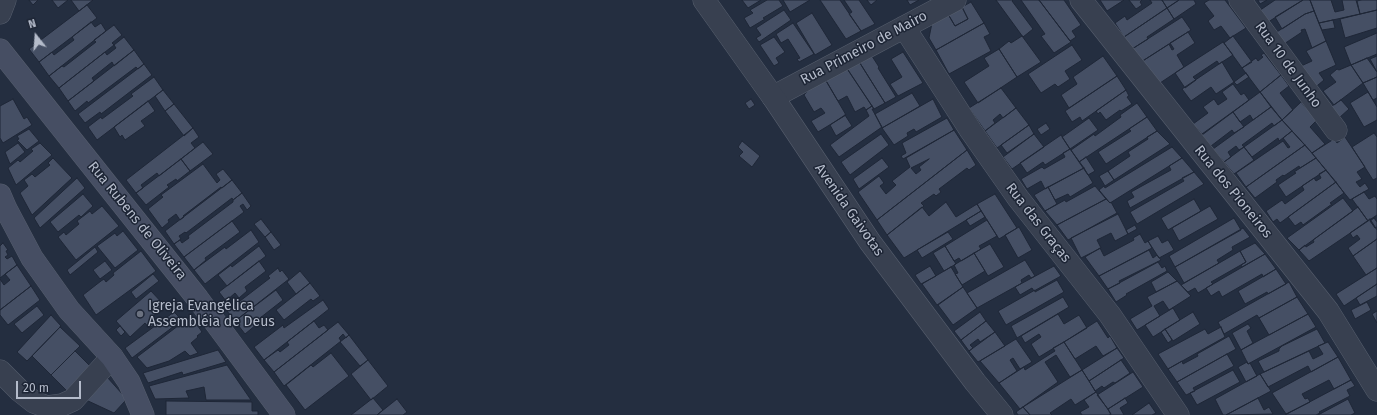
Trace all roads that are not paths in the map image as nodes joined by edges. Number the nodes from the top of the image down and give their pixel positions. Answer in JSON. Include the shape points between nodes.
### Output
{"nodes":[{"id":1,"x":5,"y":0,"type":"edge"},
{"id":2,"x":704,"y":0,"type":"edge"},
{"id":3,"x":955,"y":0,"type":"edge"},
{"id":4,"x":1081,"y":0,"type":"edge"},
{"id":5,"x":1240,"y":0,"type":"edge"},
{"id":6,"x":0,"y":13,"type":"edge"},
{"id":7,"x":904,"y":27,"type":"junction"},
{"id":8,"x":0,"y":50,"type":"edge"},
{"id":9,"x":773,"y":97,"type":"junction"},
{"id":10,"x":1336,"y":130,"type":"dead end"},
{"id":11,"x":0,"y":195,"type":"edge"},
{"id":12,"x":112,"y":357,"type":"junction"},
{"id":13,"x":0,"y":370,"type":"edge"},
{"id":14,"x":1377,"y":390,"type":"edge"},
{"id":15,"x":143,"y":415,"type":"edge"},
{"id":16,"x":284,"y":415,"type":"edge"},
{"id":17,"x":1002,"y":415,"type":"edge"},
{"id":18,"x":1178,"y":415,"type":"edge"}],
"edges":[{"from":1,"to":6,"type":"street"},
{"from":2,"to":9,"type":"street","name":"Avenida Gaivotas"},
{"from":3,"to":7,"type":"street","name":"Rua Primeiro de Mairo"},
{"from":4,"to":14,"type":"street","name":"Rua dos Pioneiros","via":[[1328,311]]},
{"from":5,"to":10,"type":"street","name":"Rua 10 de Junho"},
{"from":7,"to":9,"type":"street","name":"Rua Primeiro de Mairo"},
{"from":7,"to":18,"type":"street","name":"Rua das Graças","via":[[1018,198],[1110,315]]},
{"from":8,"to":16,"type":"main road","name":"Rua Rubens de Oliveira","via":[[198,298]]},
{"from":9,"to":17,"type":"street","name":"Avenida Gaivotas","via":[[870,242]]},
{"from":11,"to":12,"type":"main road","via":[[32,258],[69,310]]},
{"from":12,"to":13,"type":"street","via":[[73,400],[62,405],[46,407],[34,402],[20,391]]},
{"from":12,"to":15,"type":"main road","via":[[129,382]]}]}
